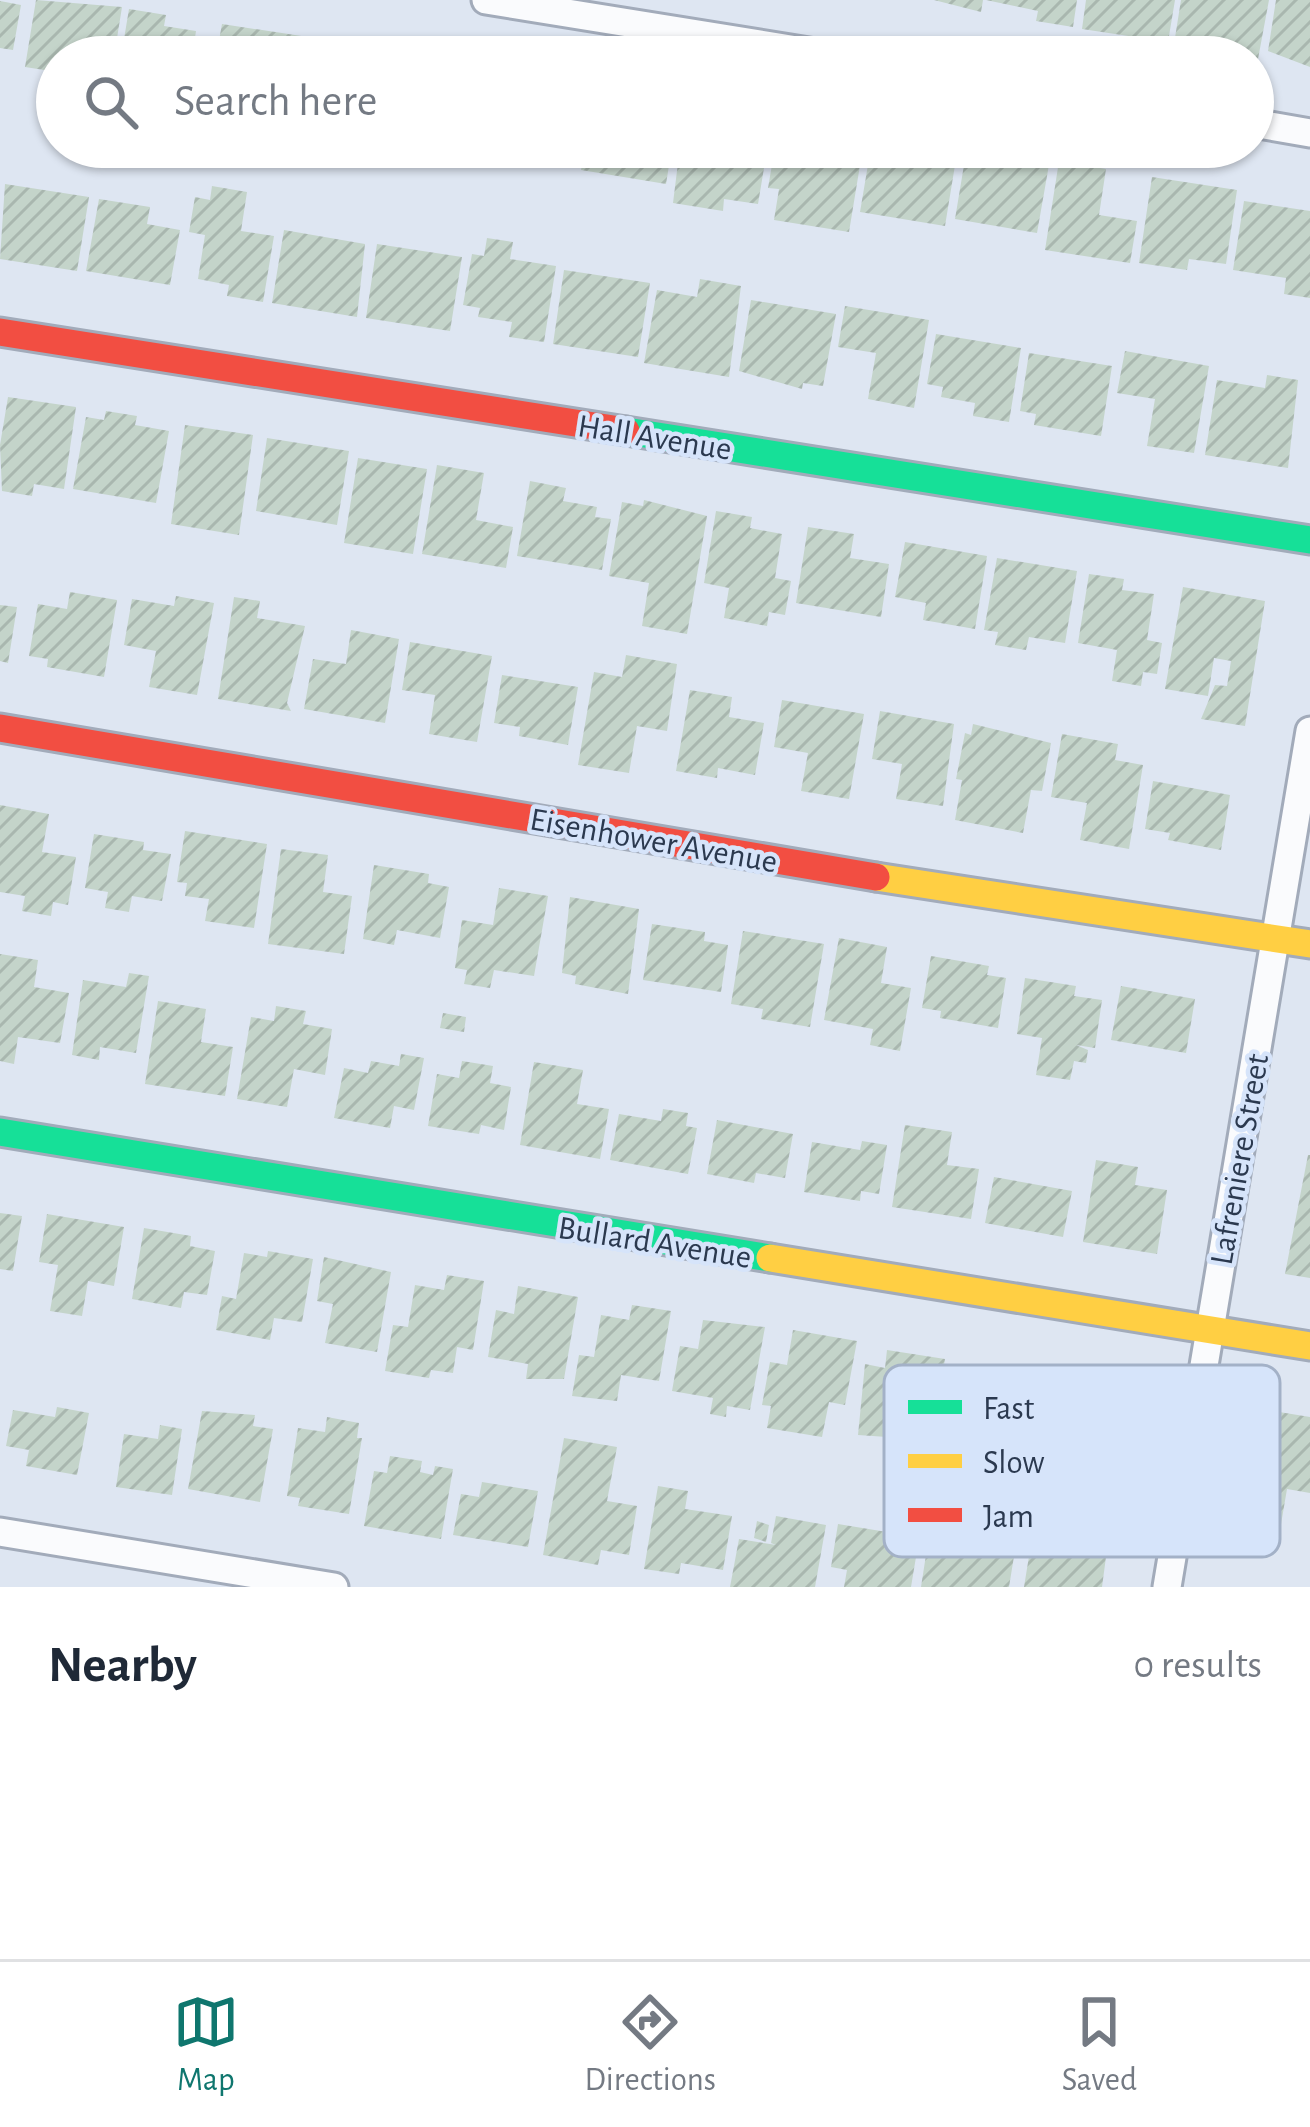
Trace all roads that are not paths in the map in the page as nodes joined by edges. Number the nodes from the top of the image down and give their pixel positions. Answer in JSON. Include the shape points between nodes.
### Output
{"nodes":[{"id":1,"x":485,"y":0,"type":"edge"},
{"id":2,"x":709,"y":36,"type":"edge"},
{"id":3,"x":1274,"y":127,"type":"edge"},
{"id":4,"x":1310,"y":133,"type":"edge"},
{"id":5,"x":0,"y":332,"type":"edge"},
{"id":6,"x":1310,"y":541,"type":"edge"},
{"id":7,"x":0,"y":728,"type":"edge"},
{"id":8,"x":1310,"y":731,"type":"edge"},
{"id":9,"x":1276,"y":938,"type":"junction"},
{"id":10,"x":1310,"y":944,"type":"edge"},
{"id":11,"x":0,"y":1132,"type":"edge"},
{"id":12,"x":1208,"y":1329,"type":"junction"},
{"id":13,"x":1310,"y":1346,"type":"edge"},
{"id":14,"x":1202,"y":1365,"type":"edge"},
{"id":15,"x":0,"y":1532,"type":"edge"},
{"id":16,"x":1172,"y":1557,"type":"edge"},
{"id":17,"x":334,"y":1587,"type":"edge"},
{"id":18,"x":1167,"y":1587,"type":"edge"}],
"edges":[{"from":1,"to":2,"type":"street"},
{"from":3,"to":4,"type":"street"},
{"from":5,"to":6,"type":"street","name":"Hall Avenue"},
{"from":7,"to":9,"type":"street","name":"Eisenhower Avenue"},
{"from":8,"to":9,"type":"street","name":"Lafreniere Street"},
{"from":9,"to":10,"type":"street","name":"Eisenhower Avenue"},
{"from":9,"to":12,"type":"street","name":"Lafreniere Street"},
{"from":11,"to":12,"type":"street","name":"Bullard Avenue"},
{"from":12,"to":13,"type":"street","name":"Bullard Avenue"},
{"from":12,"to":14,"type":"street","name":"Lafreniere Street"},
{"from":15,"to":17,"type":"street"},
{"from":16,"to":18,"type":"street","name":"Lafreniere Street"}]}
